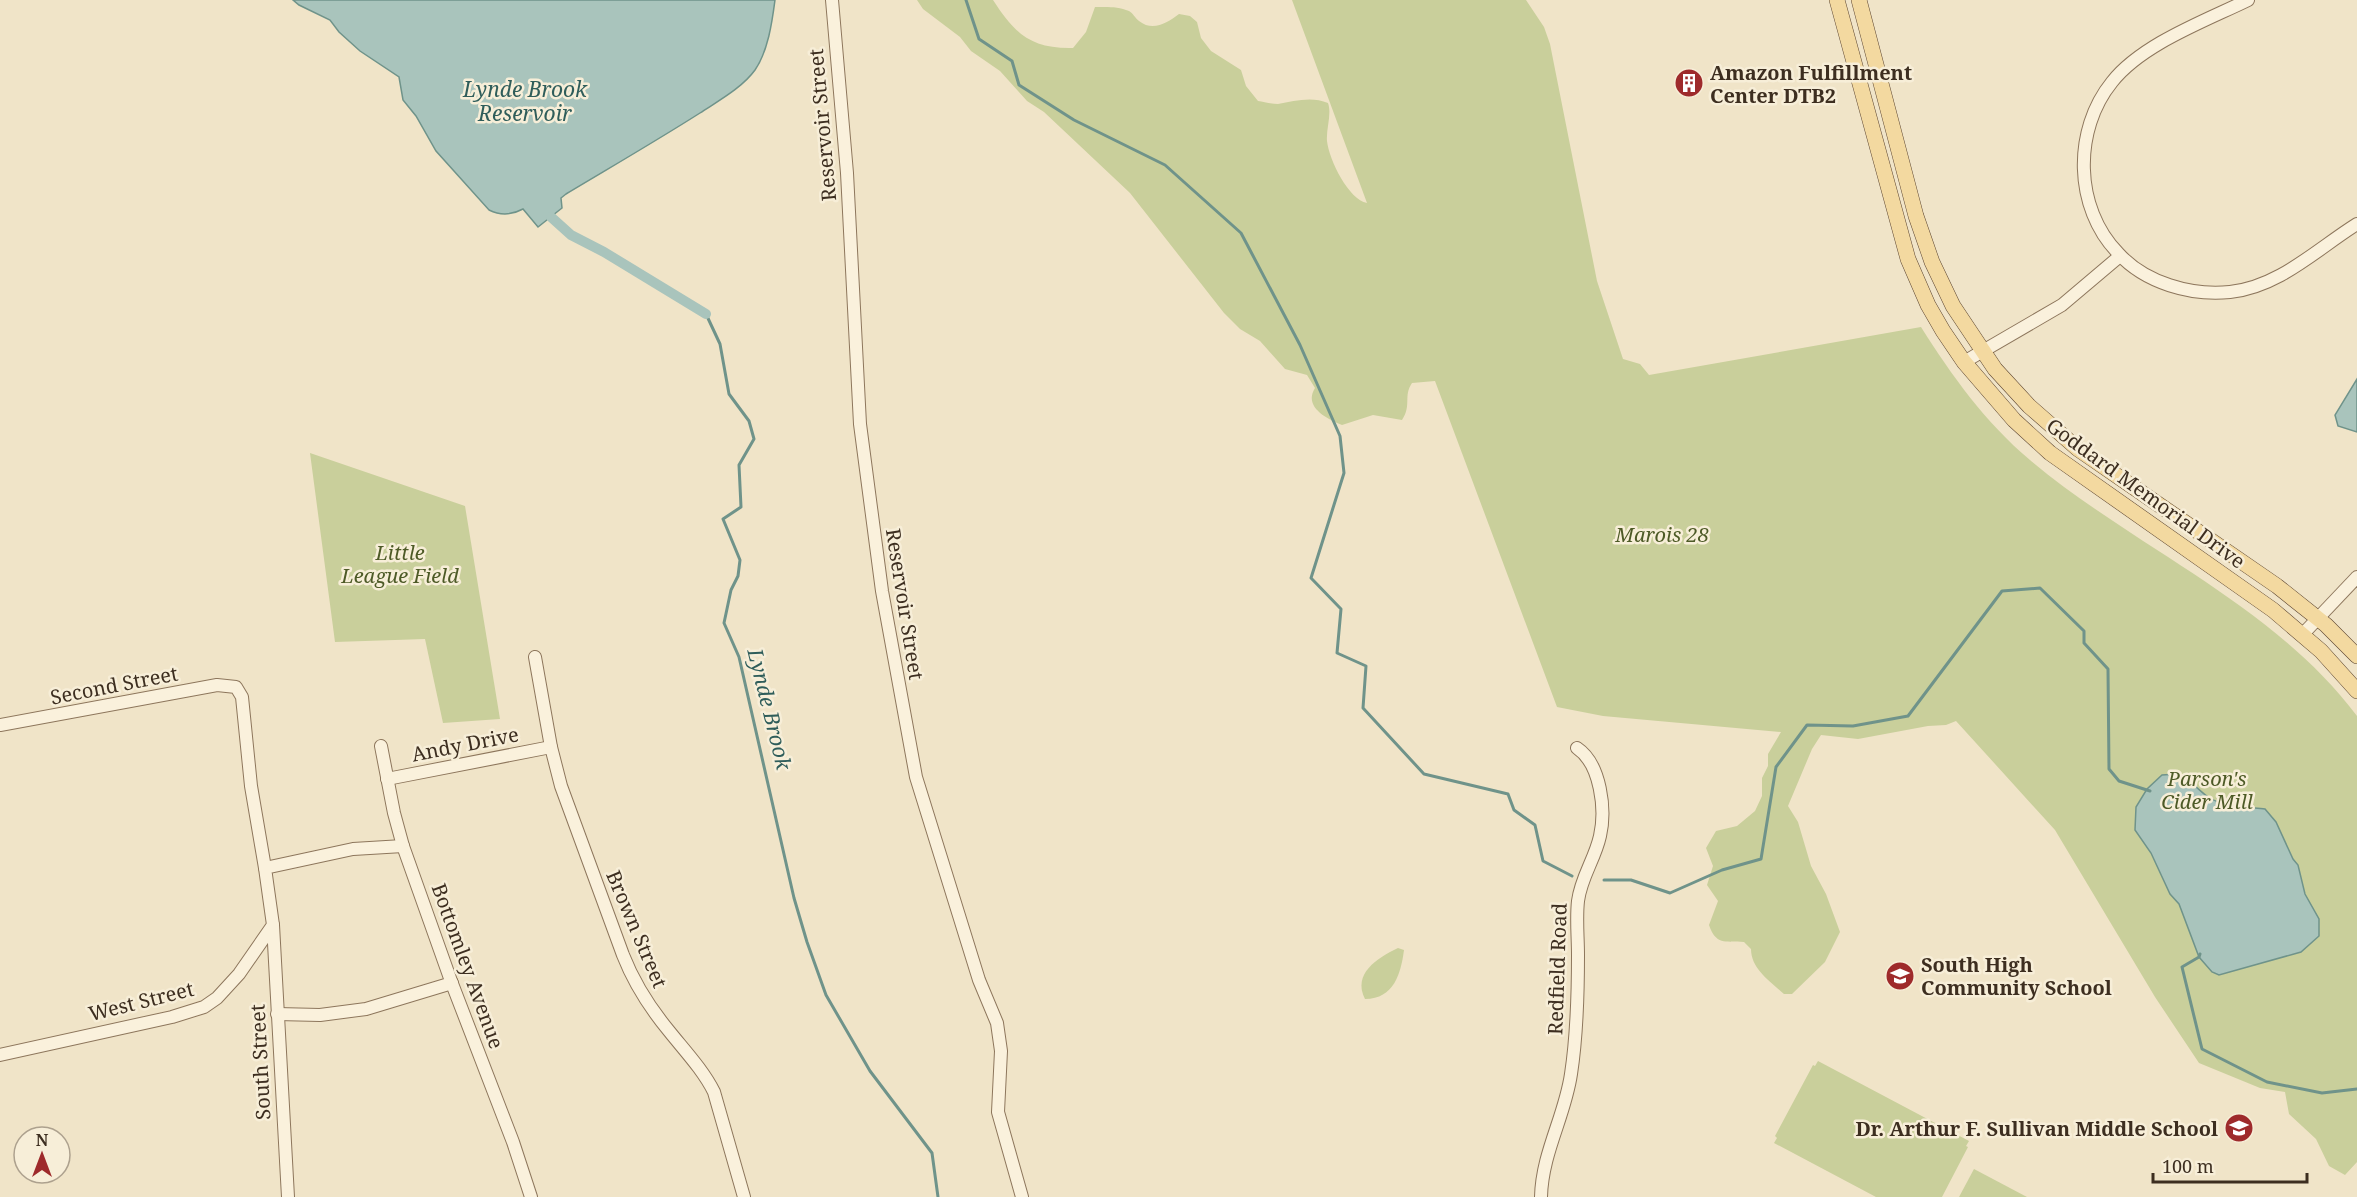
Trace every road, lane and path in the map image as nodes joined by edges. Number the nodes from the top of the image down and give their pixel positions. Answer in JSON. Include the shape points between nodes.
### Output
{"nodes":[{"id":1,"x":832,"y":0,"type":"edge"},
{"id":2,"x":1837,"y":0,"type":"edge"},
{"id":3,"x":1859,"y":0,"type":"edge"},
{"id":4,"x":2248,"y":0,"type":"edge"},
{"id":5,"x":2357,"y":224,"type":"edge"},
{"id":6,"x":2120,"y":256,"type":"junction"},
{"id":7,"x":1982,"y":351,"type":"junction"},
{"id":8,"x":1964,"y":362,"type":"junction"},
{"id":9,"x":2357,"y":577,"type":"edge"},
{"id":10,"x":2318,"y":618,"type":"junction"},
{"id":11,"x":2303,"y":634,"type":"junction"},
{"id":12,"x":2357,"y":656,"type":"edge"},
{"id":13,"x":535,"y":657,"type":"dead end"},
{"id":14,"x":2357,"y":691,"type":"edge"},
{"id":15,"x":0,"y":725,"type":"edge"},
{"id":16,"x":381,"y":746,"type":"dead end"},
{"id":17,"x":550,"y":747,"type":"junction"},
{"id":18,"x":1576,"y":748,"type":"dead end"},
{"id":19,"x":387,"y":778,"type":"junction"},
{"id":20,"x":403,"y":846,"type":"junction"},
{"id":21,"x":265,"y":868,"type":"junction"},
{"id":22,"x":273,"y":925,"type":"junction"},
{"id":23,"x":452,"y":983,"type":"junction"},
{"id":24,"x":277,"y":1014,"type":"junction"},
{"id":25,"x":0,"y":1055,"type":"edge"},
{"id":26,"x":288,"y":1197,"type":"edge"},
{"id":27,"x":531,"y":1197,"type":"edge"},
{"id":28,"x":744,"y":1197,"type":"edge"},
{"id":29,"x":1022,"y":1197,"type":"edge"},
{"id":30,"x":1541,"y":1197,"type":"edge"}],
"edges":[{"from":1,"to":29,"type":"street","name":"Reservoir Street","via":[[847,173],[861,424],[882,591],[916,777],[997,1023],[1001,1052],[998,1112]]},
{"from":2,"to":8,"type":"main road","name":"Goddard Memorial Drive","via":[[1908,259],[1928,305]]},
{"from":3,"to":7,"type":"main road","name":"Goddard Memorial Drive","via":[[1916,216],[1942,284]]},
{"from":4,"to":6,"type":"street","via":[[2139,56],[2120,73],[2098,103],[2085,140],[2085,184],[2099,227]]},
{"from":5,"to":6,"type":"street","via":[[2287,272],[2233,292],[2211,294],[2177,288]]},
{"from":6,"to":7,"type":"street","via":[[2062,305]]},
{"from":7,"to":8,"type":"street"},
{"from":7,"to":10,"type":"main road","name":"Goddard Memorial Drive","via":[[2029,406],[2078,449]]},
{"from":8,"to":11,"type":"main road","name":"Goddard Memorial Drive","via":[[2014,420],[2050,453]]},
{"from":9,"to":10,"type":"street"},
{"from":10,"to":11,"type":"street"},
{"from":10,"to":12,"type":"main road","name":"Goddard Memorial Drive"},
{"from":11,"to":14,"type":"main road","name":"Goddard Memorial Drive"},
{"from":13,"to":17,"type":"street","name":"Brown Street"},
{"from":15,"to":21,"type":"street","name":"Second Street","via":[[217,685],[235,687],[242,697]]},
{"from":16,"to":19,"type":"street","name":"Bottomley Avenue"},
{"from":17,"to":19,"type":"street","name":"Andy Drive"},
{"from":17,"to":28,"type":"street","name":"Brown Street","via":[[569,812],[625,962],[651,1008],[714,1092]]},
{"from":18,"to":30,"type":"street","name":"Redfield Road","via":[[1586,756],[1595,775],[1602,821],[1597,847],[1580,890],[1574,1058],[1545,1158]]},
{"from":19,"to":20,"type":"street","name":"Bottomley Avenue"},
{"from":20,"to":21,"type":"street","via":[[353,849]]},
{"from":20,"to":23,"type":"street","name":"Bottomley Avenue"},
{"from":21,"to":22,"type":"street"},
{"from":22,"to":24,"type":"street","name":"South Street"},
{"from":22,"to":25,"type":"street","name":"West Street","via":[[239,974],[204,1007]]},
{"from":23,"to":24,"type":"street","via":[[366,1009],[320,1015]]},
{"from":23,"to":27,"type":"street","name":"Bottomley Avenue"},
{"from":24,"to":26,"type":"street","name":"South Street"}]}
